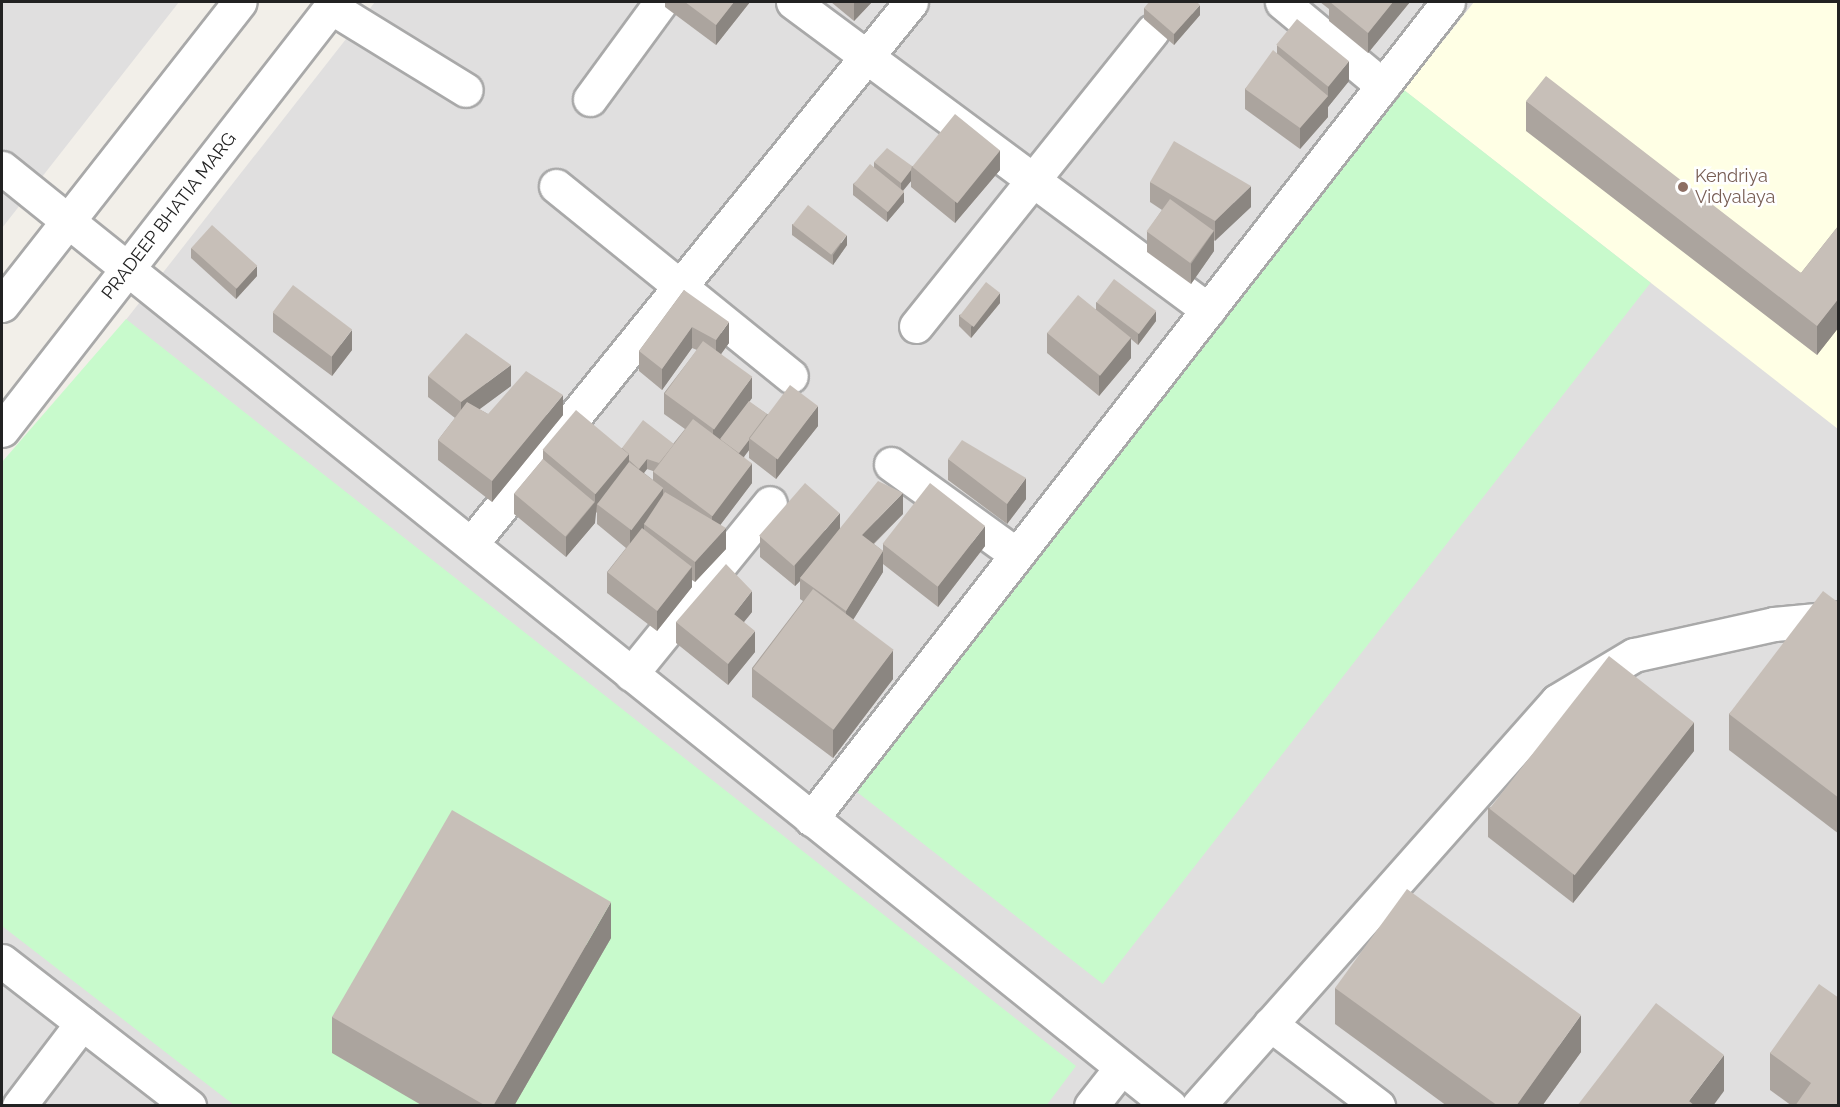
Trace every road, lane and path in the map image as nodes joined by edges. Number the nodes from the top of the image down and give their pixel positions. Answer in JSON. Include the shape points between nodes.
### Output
{"nodes":[{"id":1,"x":240,"y":2,"type":"edge"},
{"id":2,"x":661,"y":2,"type":"edge"},
{"id":3,"x":793,"y":2,"type":"edge"},
{"id":4,"x":911,"y":2,"type":"edge"},
{"id":5,"x":1282,"y":2,"type":"edge"},
{"id":6,"x":1448,"y":2,"type":"edge"},
{"id":7,"x":333,"y":4,"type":"edge"},
{"id":8,"x":1152,"y":31,"type":"dead end"},
{"id":9,"x":867,"y":57,"type":"junction"},
{"id":10,"x":1383,"y":86,"type":"junction"},
{"id":11,"x":466,"y":90,"type":"dead end"},
{"id":12,"x":590,"y":99,"type":"dead end"},
{"id":13,"x":2,"y":168,"type":"edge"},
{"id":14,"x":1034,"y":180,"type":"junction"},
{"id":15,"x":556,"y":186,"type":"dead end"},
{"id":16,"x":68,"y":221,"type":"junction"},
{"id":17,"x":128,"y":268,"type":"junction"},
{"id":18,"x":677,"y":284,"type":"junction"},
{"id":19,"x":2,"y":305,"type":"edge"},
{"id":20,"x":1208,"y":310,"type":"junction"},
{"id":21,"x":916,"y":326,"type":"dead end"},
{"id":22,"x":791,"y":376,"type":"dead end"},
{"id":23,"x":2,"y":430,"type":"edge"},
{"id":24,"x":891,"y":464,"type":"dead end"},
{"id":25,"x":770,"y":503,"type":"dead end"},
{"id":26,"x":471,"y":544,"type":"junction"},
{"id":27,"x":1017,"y":555,"type":"junction"},
{"id":28,"x":1839,"y":618,"type":"edge"},
{"id":29,"x":631,"y":674,"type":"junction"},
{"id":30,"x":811,"y":819,"type":"junction"},
{"id":31,"x":2,"y":961,"type":"edge"},
{"id":32,"x":82,"y":1023,"type":"junction"},
{"id":33,"x":1270,"y":1024,"type":"junction"},
{"id":34,"x":1121,"y":1068,"type":"junction"},
{"id":35,"x":19,"y":1106,"type":"edge"},
{"id":36,"x":189,"y":1106,"type":"edge"},
{"id":37,"x":1091,"y":1106,"type":"edge"},
{"id":38,"x":1170,"y":1106,"type":"edge"},
{"id":39,"x":1198,"y":1106,"type":"edge"},
{"id":40,"x":1378,"y":1106,"type":"edge"}],
"edges":[{"from":1,"to":16,"type":"street"},
{"from":2,"to":12,"type":"street"},
{"from":3,"to":9,"type":"street"},
{"from":4,"to":9,"type":"street"},
{"from":5,"to":10,"type":"street"},
{"from":6,"to":10,"type":"street"},
{"from":7,"to":11,"type":"street"},
{"from":7,"to":17,"type":"street","name":"PRADEEP BHATIA MARG"},
{"from":8,"to":14,"type":"street"},
{"from":9,"to":14,"type":"street"},
{"from":9,"to":18,"type":"street"},
{"from":10,"to":20,"type":"street"},
{"from":13,"to":16,"type":"street"},
{"from":14,"to":20,"type":"street"},
{"from":14,"to":21,"type":"street"},
{"from":15,"to":18,"type":"street"},
{"from":16,"to":17,"type":"street"},
{"from":16,"to":19,"type":"street"},
{"from":17,"to":23,"type":"street","name":"PRADEEP BHATIA MARG"},
{"from":17,"to":26,"type":"street"},
{"from":18,"to":22,"type":"street"},
{"from":18,"to":26,"type":"street"},
{"from":20,"to":27,"type":"street"},
{"from":24,"to":27,"type":"street"},
{"from":25,"to":29,"type":"street"},
{"from":26,"to":29,"type":"street"},
{"from":27,"to":30,"type":"street"},
{"from":28,"to":33,"type":"street","via":[[1774,624],[1634,655],[1591,676],[1557,701]]},
{"from":29,"to":30,"type":"street"},
{"from":30,"to":34,"type":"street"},
{"from":31,"to":32,"type":"street"},
{"from":32,"to":35,"type":"street"},
{"from":32,"to":36,"type":"street"},
{"from":33,"to":39,"type":"street"},
{"from":33,"to":40,"type":"street"},
{"from":34,"to":37,"type":"street"},
{"from":34,"to":38,"type":"street"}]}
